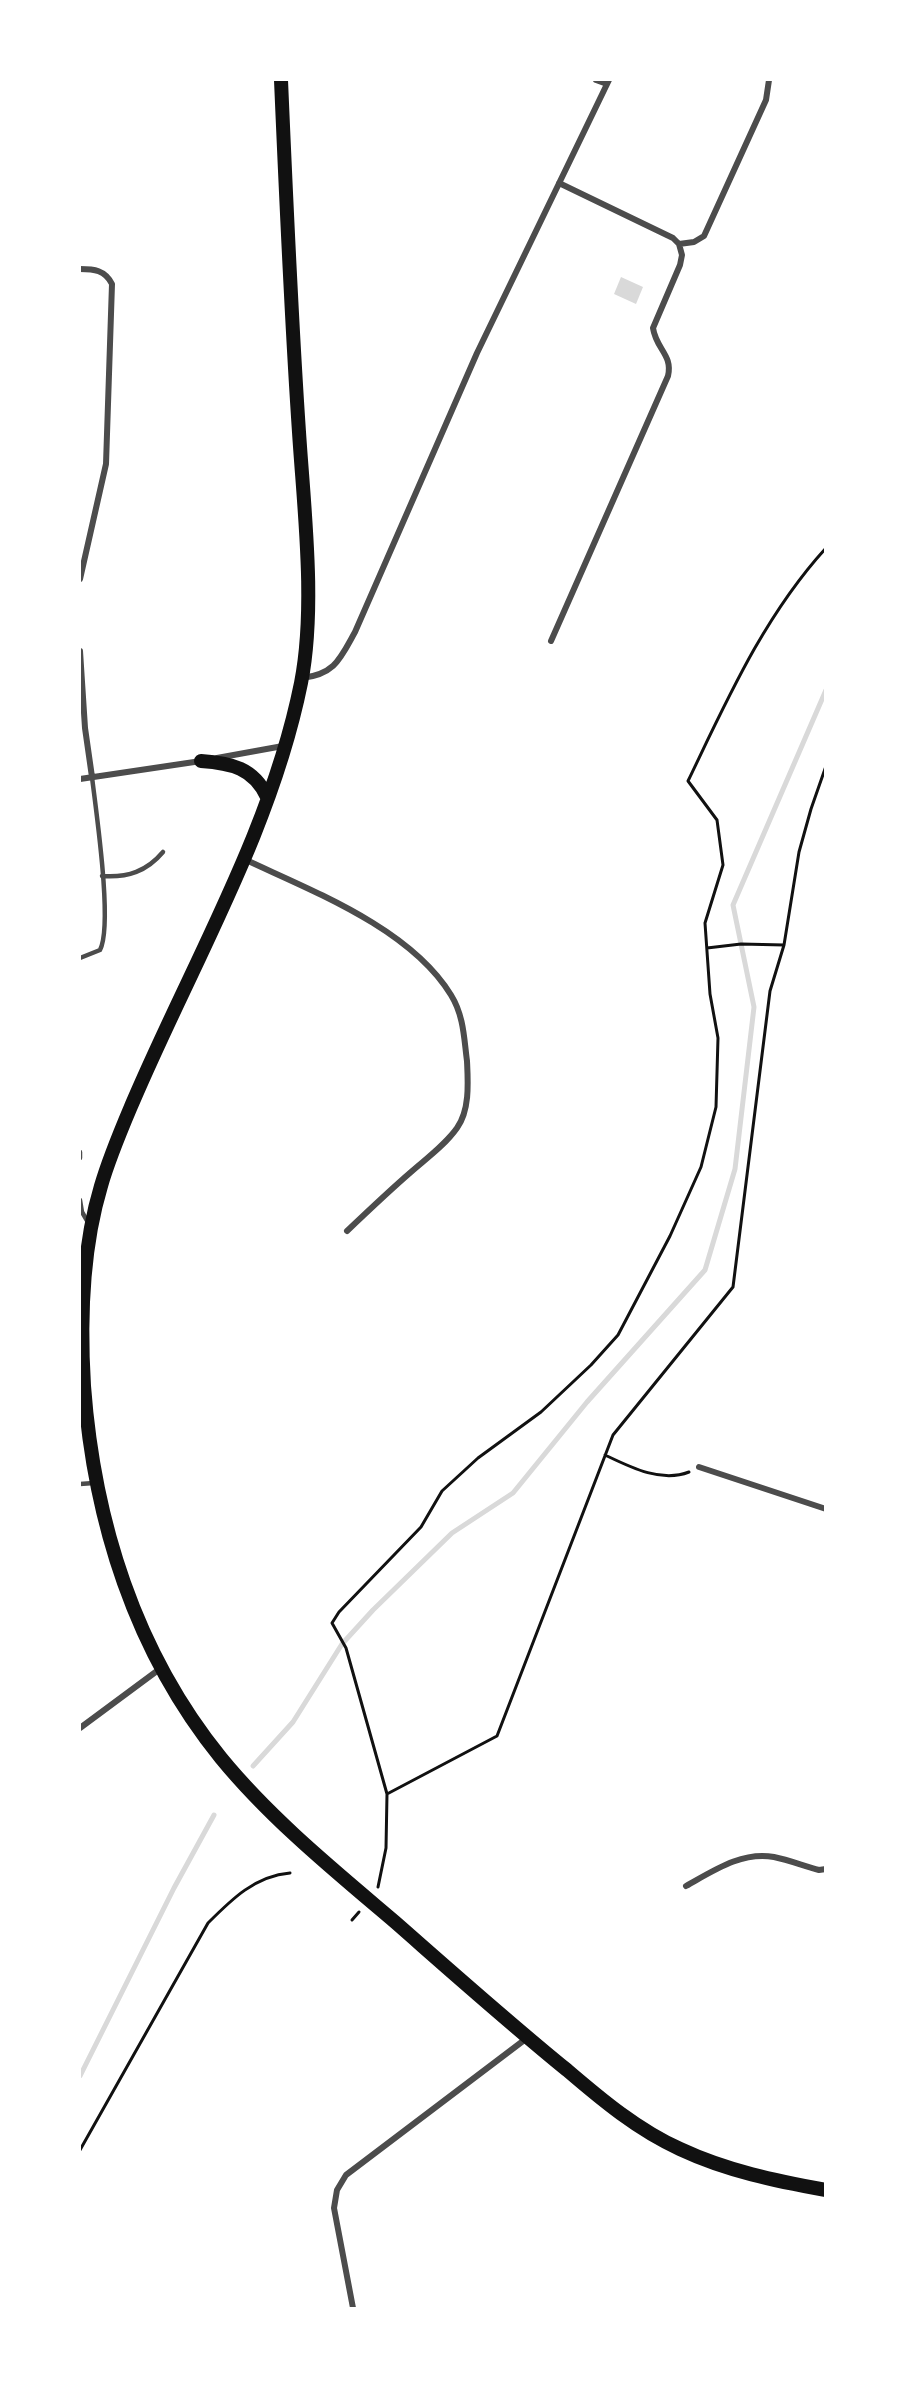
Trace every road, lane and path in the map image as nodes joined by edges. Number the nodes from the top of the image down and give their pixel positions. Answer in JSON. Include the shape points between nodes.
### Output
{"nodes":[{"id":1,"x":281,"y":80,"type":"edge"},
{"id":2,"x":596,"y":80,"type":"edge"},
{"id":3,"x":769,"y":80,"type":"edge"},
{"id":4,"x":608,"y":82,"type":"edge"},
{"id":5,"x":559,"y":183,"type":"junction"},
{"id":6,"x":680,"y":244,"type":"junction"},
{"id":7,"x":80,"y":269,"type":"edge"},
{"id":8,"x":825,"y":548,"type":"edge"},
{"id":9,"x":80,"y":579,"type":"edge"},
{"id":10,"x":551,"y":641,"type":"dead end"},
{"id":11,"x":80,"y":651,"type":"edge"},
{"id":12,"x":302,"y":678,"type":"junction"},
{"id":13,"x":286,"y":746,"type":"junction"},
{"id":14,"x":201,"y":761,"type":"junction"},
{"id":15,"x":825,"y":766,"type":"edge"},
{"id":16,"x":92,"y":777,"type":"junction"},
{"id":17,"x":80,"y":778,"type":"edge"},
{"id":18,"x":267,"y":797,"type":"junction"},
{"id":19,"x":163,"y":852,"type":"dead end"},
{"id":20,"x":243,"y":859,"type":"junction"},
{"id":21,"x":102,"y":876,"type":"junction"},
{"id":22,"x":784,"y":945,"type":"junction"},
{"id":23,"x":707,"y":948,"type":"junction"},
{"id":24,"x":80,"y":958,"type":"edge"},
{"id":25,"x":80,"y":1200,"type":"edge"},
{"id":26,"x":93,"y":1229,"type":"junction"},
{"id":27,"x":348,"y":1231,"type":"dead end"},
{"id":28,"x":605,"y":1455,"type":"junction"},
{"id":29,"x":699,"y":1467,"type":"joint"},
{"id":30,"x":80,"y":1484,"type":"edge"},
{"id":31,"x":97,"y":1484,"type":"junction"},
{"id":32,"x":825,"y":1509,"type":"edge"},
{"id":33,"x":161,"y":1668,"type":"junction"},
{"id":34,"x":80,"y":1728,"type":"edge"},
{"id":35,"x":387,"y":1794,"type":"junction"},
{"id":36,"x":825,"y":1869,"type":"edge"},
{"id":37,"x":290,"y":1873,"type":"dead end"},
{"id":38,"x":686,"y":1886,"type":"dead end"},
{"id":39,"x":377,"y":1890,"type":"dead end"},
{"id":40,"x":361,"y":1910,"type":"dead end"},
{"id":41,"x":351,"y":1920,"type":"dead end"},
{"id":42,"x":527,"y":2038,"type":"junction"},
{"id":43,"x":80,"y":2150,"type":"edge"},
{"id":44,"x":825,"y":2190,"type":"edge"},
{"id":45,"x":353,"y":2308,"type":"edge"}],
"edges":[{"from":1,"to":12,"type":"main road","via":[[308,575]]},
{"from":2,"to":4,"type":"street"},
{"from":3,"to":6,"type":"street","via":[[766,100],[704,236]]},
{"from":4,"to":5,"type":"street"},
{"from":5,"to":6,"type":"street","via":[[673,237]]},
{"from":5,"to":12,"type":"street","via":[[477,353],[355,632],[337,663],[327,672]]},
{"from":6,"to":10,"type":"street","via":[[680,265],[654,328],[670,363],[668,376]]},
{"from":7,"to":9,"type":"street","via":[[99,270],[112,284],[106,464]]},
{"from":8,"to":23,"type":"path","via":[[802,574],[763,634],[688,781],[717,820],[723,865],[705,923]]},
{"from":11,"to":16,"type":"street"},
{"from":12,"to":13,"type":"main road"},
{"from":13,"to":14,"type":"street"},
{"from":13,"to":18,"type":"main road"},
{"from":14,"to":16,"type":"street"},
{"from":14,"to":18,"type":"main road","via":[[226,763],[244,770],[257,780]]},
{"from":15,"to":22,"type":"path","via":[[799,852]]},
{"from":16,"to":17,"type":"street"},
{"from":16,"to":21,"type":"lane"},
{"from":18,"to":20,"type":"main road"},
{"from":19,"to":21,"type":"lane","via":[[137,873]]},
{"from":20,"to":26,"type":"main road","via":[[132,1104],[101,1187]]},
{"from":20,"to":27,"type":"street","via":[[324,897],[404,945],[438,977],[462,1020],[467,1070],[464,1116],[442,1145]]},
{"from":21,"to":24,"type":"lane","via":[[103,944],[100,950]]},
{"from":22,"to":23,"type":"path"},
{"from":22,"to":28,"type":"path","via":[[770,991],[733,1287],[613,1435]]},
{"from":23,"to":35,"type":"path","via":[[718,1038],[716,1107],[701,1167],[618,1335],[541,1412],[477,1458],[442,1491],[421,1527],[339,1611],[332,1623],[346,1647]]},
{"from":25,"to":26,"type":"lane","via":[[82,1212]]},
{"from":26,"to":31,"type":"main road","via":[[85,1270],[82,1347],[87,1426]]},
{"from":28,"to":29,"type":"path","via":[[646,1473],[661,1475],[686,1474]]},
{"from":28,"to":35,"type":"path","via":[[497,1736]]},
{"from":29,"to":32,"type":"street"},
{"from":30,"to":31,"type":"lane"},
{"from":31,"to":33,"type":"main road","via":[[112,1550],[133,1610]]},
{"from":33,"to":34,"type":"street"},
{"from":33,"to":42,"type":"main road","via":[[195,1723],[246,1786],[369,1901]]},
{"from":35,"to":39,"type":"path","via":[[386,1848]]},
{"from":36,"to":38,"type":"street","via":[[772,1856],[746,1857]]},
{"from":37,"to":43,"type":"path","via":[[254,1883],[208,1923]]},
{"from":40,"to":41,"type":"path"},
{"from":42,"to":44,"type":"main road","via":[[610,2105],[680,2149],[748,2175]]},
{"from":42,"to":45,"type":"street","via":[[346,2175],[337,2190],[334,2208]]}]}
